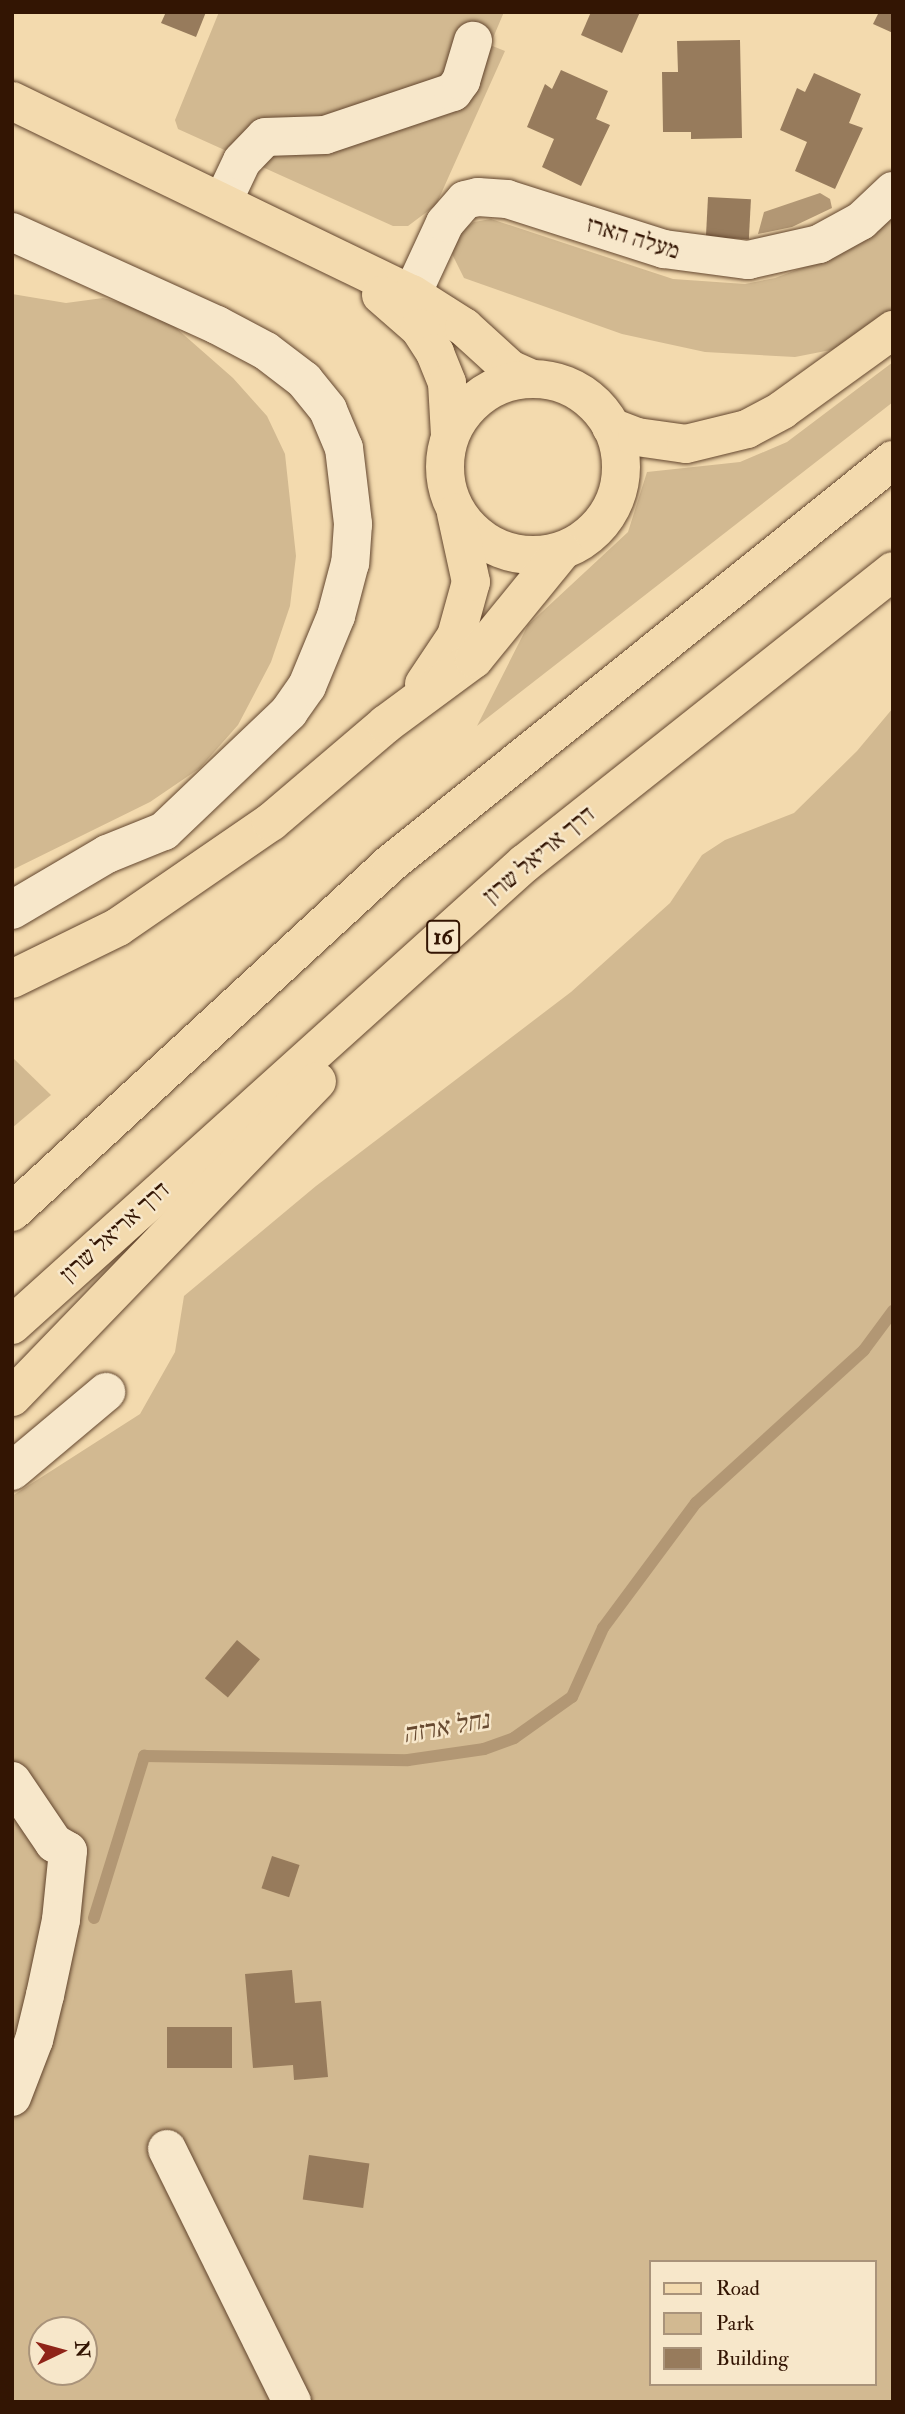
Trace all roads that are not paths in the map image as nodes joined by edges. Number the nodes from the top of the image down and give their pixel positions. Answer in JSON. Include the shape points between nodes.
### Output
{"nodes":[{"id":1,"x":472,"y":41,"type":"dead end"},
{"id":2,"x":12,"y":101,"type":"edge"},
{"id":3,"x":893,"y":191,"type":"edge"},
{"id":4,"x":223,"y":201,"type":"junction"},
{"id":5,"x":12,"y":232,"type":"edge"},
{"id":6,"x":332,"y":253,"type":"junction"},
{"id":7,"x":412,"y":293,"type":"junction"},
{"id":8,"x":893,"y":330,"type":"edge"},
{"id":9,"x":532,"y":379,"type":"junction"},
{"id":10,"x":611,"y":427,"type":"junction"},
{"id":11,"x":450,"y":435,"type":"junction"},
{"id":12,"x":893,"y":460,"type":"edge"},
{"id":13,"x":455,"y":510,"type":"junction"},
{"id":14,"x":562,"y":551,"type":"junction"},
{"id":15,"x":893,"y":571,"type":"edge"},
{"id":16,"x":386,"y":724,"type":"junction"},
{"id":17,"x":531,"y":858,"type":"junction"},
{"id":18,"x":12,"y":910,"type":"edge"},
{"id":19,"x":12,"y":979,"type":"edge"},
{"id":20,"x":12,"y":1212,"type":"edge"},
{"id":21,"x":12,"y":1325,"type":"edge"},
{"id":22,"x":106,"y":1392,"type":"dead end"},
{"id":23,"x":12,"y":1397,"type":"edge"},
{"id":24,"x":12,"y":1471,"type":"edge"},
{"id":25,"x":12,"y":1781,"type":"edge"},
{"id":26,"x":12,"y":2097,"type":"edge"},
{"id":27,"x":167,"y":2149,"type":"dead end"},
{"id":28,"x":292,"y":2402,"type":"edge"}],
"edges":[{"from":1,"to":4,"type":"street","via":[[461,81],[453,92],[325,135],[265,137],[242,161]]},
{"from":2,"to":4,"type":"main road"},
{"from":3,"to":7,"type":"street","name":"מעלה הארז","via":[[860,221],[830,239],[796,252],[748,260],[664,249],[507,199],[478,197],[465,200],[445,223]]},
{"from":4,"to":6,"type":"main road"},
{"from":5,"to":18,"type":"street","via":[[218,325],[266,351],[304,380],[328,410],[344,448],[353,524],[350,562],[322,656],[307,686],[268,736],[164,831],[107,854]]},
{"from":6,"to":7,"type":"main road"},
{"from":6,"to":11,"type":"main road","via":[[410,319],[435,353],[447,383]]},
{"from":7,"to":9,"type":"main road","via":[[464,327],[510,369]]},
{"from":8,"to":10,"type":"main road","via":[[782,410],[747,429],[686,444],[637,437]]},
{"from":9,"to":10,"type":"main road","via":[[560,383],[580,393]]},
{"from":9,"to":11,"type":"main road","via":[[516,380],[485,393],[461,416]]},
{"from":10,"to":14,"type":"main road","via":[[620,470],[614,500],[584,539]]},
{"from":11,"to":13,"type":"main road","via":[[444,460]]},
{"from":12,"to":20,"type":"main road","via":[[391,863]]},
{"from":13,"to":14,"type":"main road","via":[[470,530],[513,554]]},
{"from":13,"to":16,"type":"main road","via":[[471,582],[465,610],[456,636],[426,682]]},
{"from":14,"to":16,"type":"main road","via":[[490,644]]},
{"from":15,"to":17,"type":"main road","name":"דרך אריאל שרון","number":"16"},
{"from":16,"to":19,"type":"main road","via":[[271,822],[180,888],[118,927]]},
{"from":17,"to":21,"type":"main road","name":"דרך אריאל שרון","number":"16"},
{"from":17,"to":23,"type":"main road"},
{"from":22,"to":24,"type":"street"},
{"from":25,"to":26,"type":"street","via":[[54,1843],[68,1851],[61,1920],[45,1995]]},
{"from":27,"to":28,"type":"street"}]}
